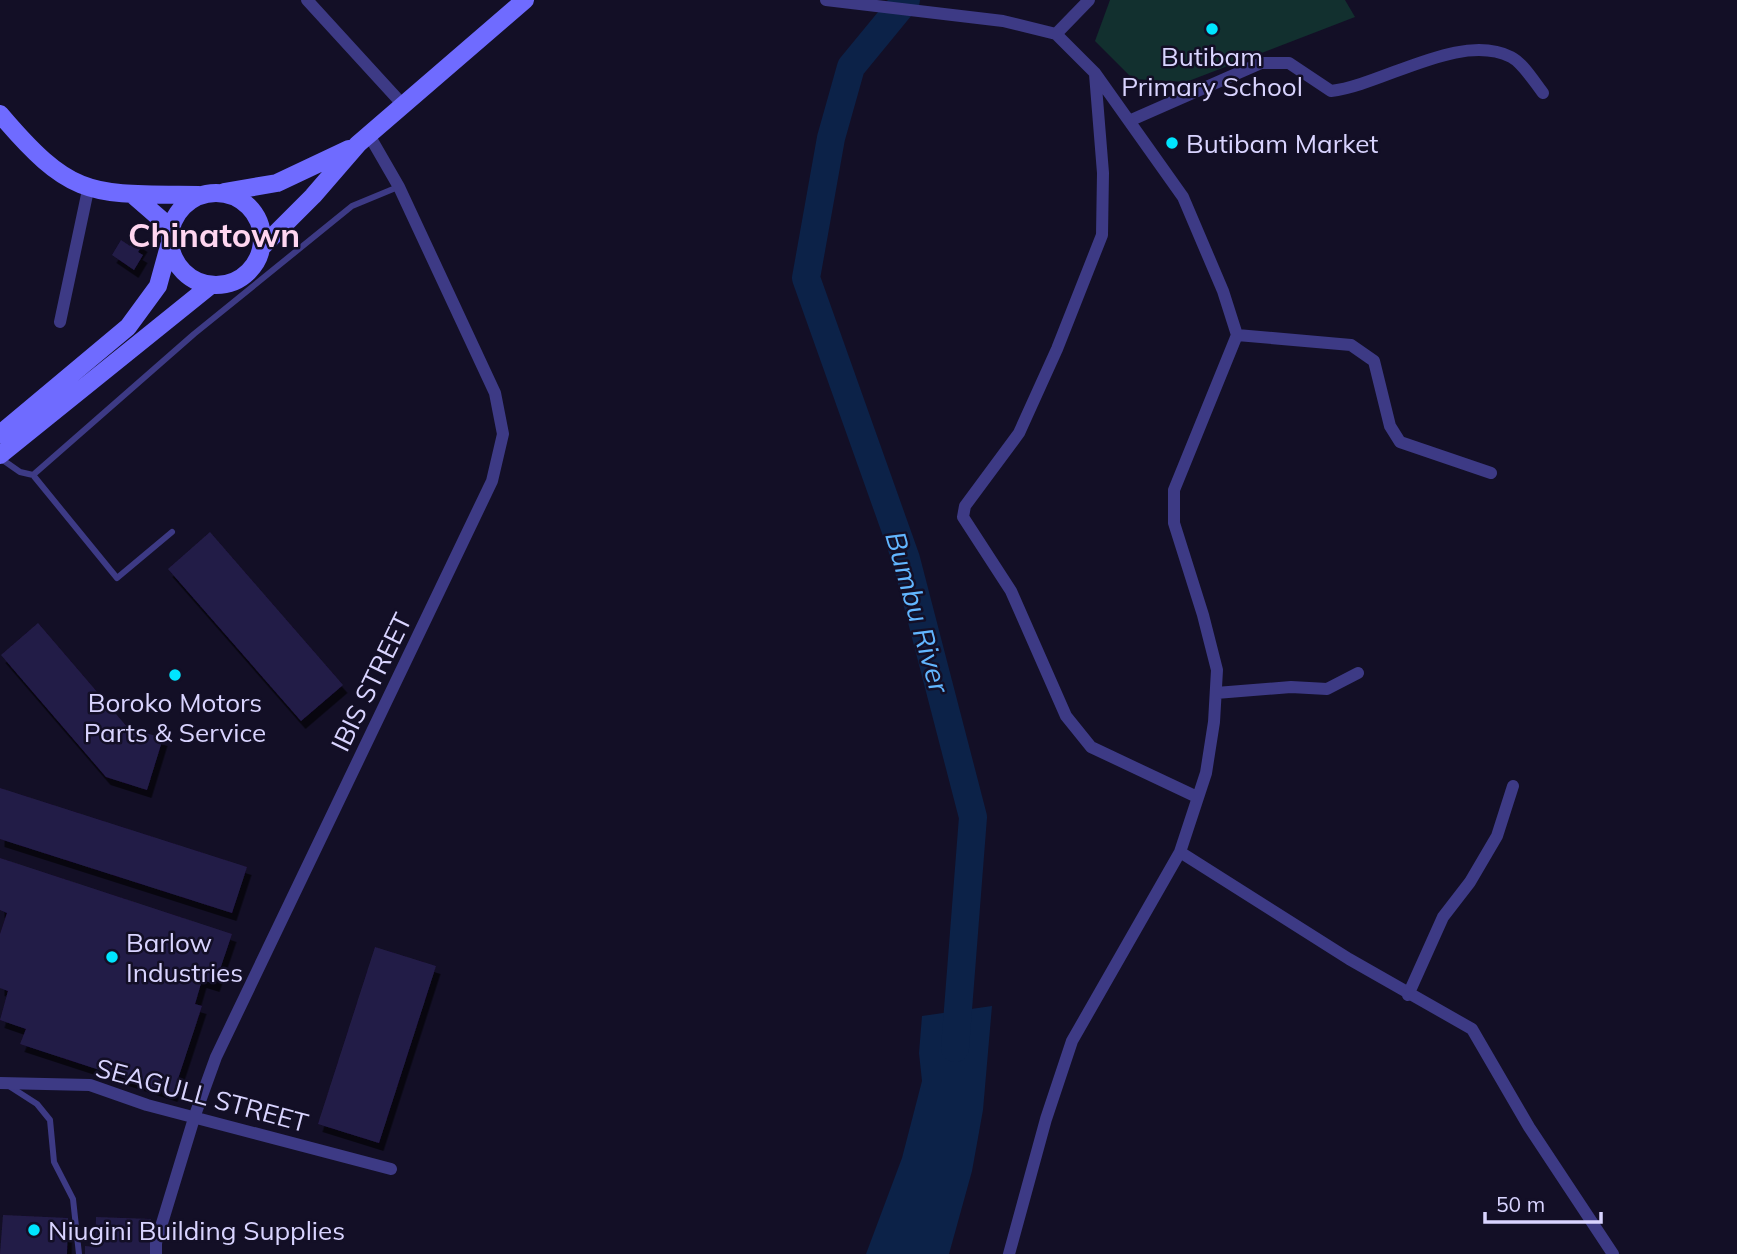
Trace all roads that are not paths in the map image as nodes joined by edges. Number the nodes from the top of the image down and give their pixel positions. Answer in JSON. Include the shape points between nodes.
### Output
{"nodes":[{"id":1,"x":307,"y":0,"type":"edge"},
{"id":2,"x":826,"y":0,"type":"edge"},
{"id":3,"x":1089,"y":0,"type":"edge"},
{"id":4,"x":525,"y":2,"type":"edge"},
{"id":5,"x":1056,"y":34,"type":"junction"},
{"id":6,"x":1095,"y":74,"type":"junction"},
{"id":7,"x":1543,"y":93,"type":"dead end"},
{"id":8,"x":404,"y":106,"type":"junction"},
{"id":9,"x":1129,"y":121,"type":"junction"},
{"id":10,"x":3,"y":124,"type":"edge"},
{"id":11,"x":364,"y":139,"type":"junction"},
{"id":12,"x":399,"y":187,"type":"junction"},
{"id":13,"x":88,"y":190,"type":"junction"},
{"id":14,"x":221,"y":193,"type":"junction"},
{"id":15,"x":133,"y":195,"type":"junction"},
{"id":16,"x":199,"y":195,"type":"junction"},
{"id":17,"x":170,"y":235,"type":"junction"},
{"id":18,"x":263,"y":246,"type":"junction"},
{"id":19,"x":211,"y":285,"type":"junction"},
{"id":20,"x":60,"y":322,"type":"dead end"},
{"id":21,"x":1237,"y":335,"type":"junction"},
{"id":22,"x":0,"y":434,"type":"edge"},
{"id":23,"x":0,"y":456,"type":"edge"},
{"id":24,"x":1491,"y":473,"type":"dead end"},
{"id":25,"x":33,"y":475,"type":"junction"},
{"id":26,"x":172,"y":532,"type":"dead end"},
{"id":27,"x":1358,"y":673,"type":"dead end"},
{"id":28,"x":1216,"y":692,"type":"junction"},
{"id":29,"x":1513,"y":786,"type":"dead end"},
{"id":30,"x":1197,"y":797,"type":"junction"},
{"id":31,"x":1180,"y":852,"type":"junction"},
{"id":32,"x":1408,"y":995,"type":"junction"},
{"id":33,"x":4,"y":1084,"type":"edge"},
{"id":34,"x":195,"y":1115,"type":"junction"},
{"id":35,"x":391,"y":1169,"type":"dead end"},
{"id":36,"x":79,"y":1254,"type":"edge"},
{"id":37,"x":156,"y":1254,"type":"edge"},
{"id":38,"x":1009,"y":1254,"type":"edge"},
{"id":39,"x":1613,"y":1254,"type":"edge"}],
"edges":[{"from":1,"to":8,"type":"street"},
{"from":2,"to":5,"type":"street","via":[[1003,21]]},
{"from":3,"to":5,"type":"street"},
{"from":4,"to":8,"type":"main road"},
{"from":5,"to":6,"type":"street"},
{"from":6,"to":9,"type":"street"},
{"from":6,"to":30,"type":"street","via":[[1103,173],[1102,235],[1019,433],[965,506],[963,517],[1011,591],[1066,716],[1091,747]]},
{"from":7,"to":9,"type":"street","via":[[1513,57],[1484,51],[1432,57],[1351,88],[1331,91],[1289,62],[1261,64]]},
{"from":8,"to":11,"type":"main road"},
{"from":9,"to":21,"type":"street","via":[[1183,197]]},
{"from":10,"to":13,"type":"main road","via":[[63,178]]},
{"from":11,"to":12,"type":"street","name":"IBIS STREET"},
{"from":11,"to":14,"type":"main road","via":[[277,183]]},
{"from":11,"to":18,"type":"main road"},
{"from":12,"to":25,"type":"lane","via":[[352,206],[211,320]]},
{"from":12,"to":34,"type":"street","name":"IBIS STREET","via":[[495,393],[503,434],[500,458],[216,1057]]},
{"from":13,"to":15,"type":"main road"},
{"from":13,"to":20,"type":"street"},
{"from":14,"to":16,"type":"main road"},
{"from":14,"to":18,"type":"main road","via":[[239,198],[253,211]]},
{"from":15,"to":16,"type":"main road"},
{"from":15,"to":17,"type":"main road"},
{"from":16,"to":17,"type":"main road","via":[[186,203]]},
{"from":17,"to":19,"type":"main road","via":[[173,257],[181,270]]},
{"from":17,"to":22,"type":"main road","via":[[158,286],[128,327]]},
{"from":18,"to":19,"type":"main road","via":[[255,265],[241,278]]},
{"from":19,"to":23,"type":"main road"},
{"from":21,"to":24,"type":"street","via":[[1351,345],[1374,361],[1390,426],[1400,442]]},
{"from":21,"to":28,"type":"street","via":[[1174,490],[1174,523],[1217,670]]},
{"from":23,"to":25,"type":"lane","via":[[20,472]]},
{"from":25,"to":26,"type":"lane","via":[[117,578]]},
{"from":27,"to":28,"type":"street","via":[[1327,689]]},
{"from":28,"to":30,"type":"street","via":[[1206,773]]},
{"from":29,"to":32,"type":"street","via":[[1497,836],[1443,918]]},
{"from":30,"to":31,"type":"street"},
{"from":31,"to":32,"type":"street"},
{"from":31,"to":38,"type":"street","via":[[1072,1041]]},
{"from":32,"to":39,"type":"street","via":[[1472,1029],[1529,1127]]},
{"from":33,"to":34,"type":"street","name":"SEAGULL STREET","via":[[90,1084],[147,1105]]},
{"from":33,"to":36,"type":"lane","via":[[37,1104],[50,1120],[54,1162],[73,1199]]},
{"from":34,"to":35,"type":"street","name":"SEAGULL STREET"},
{"from":34,"to":37,"type":"street","name":"IBIS STREET"}]}
